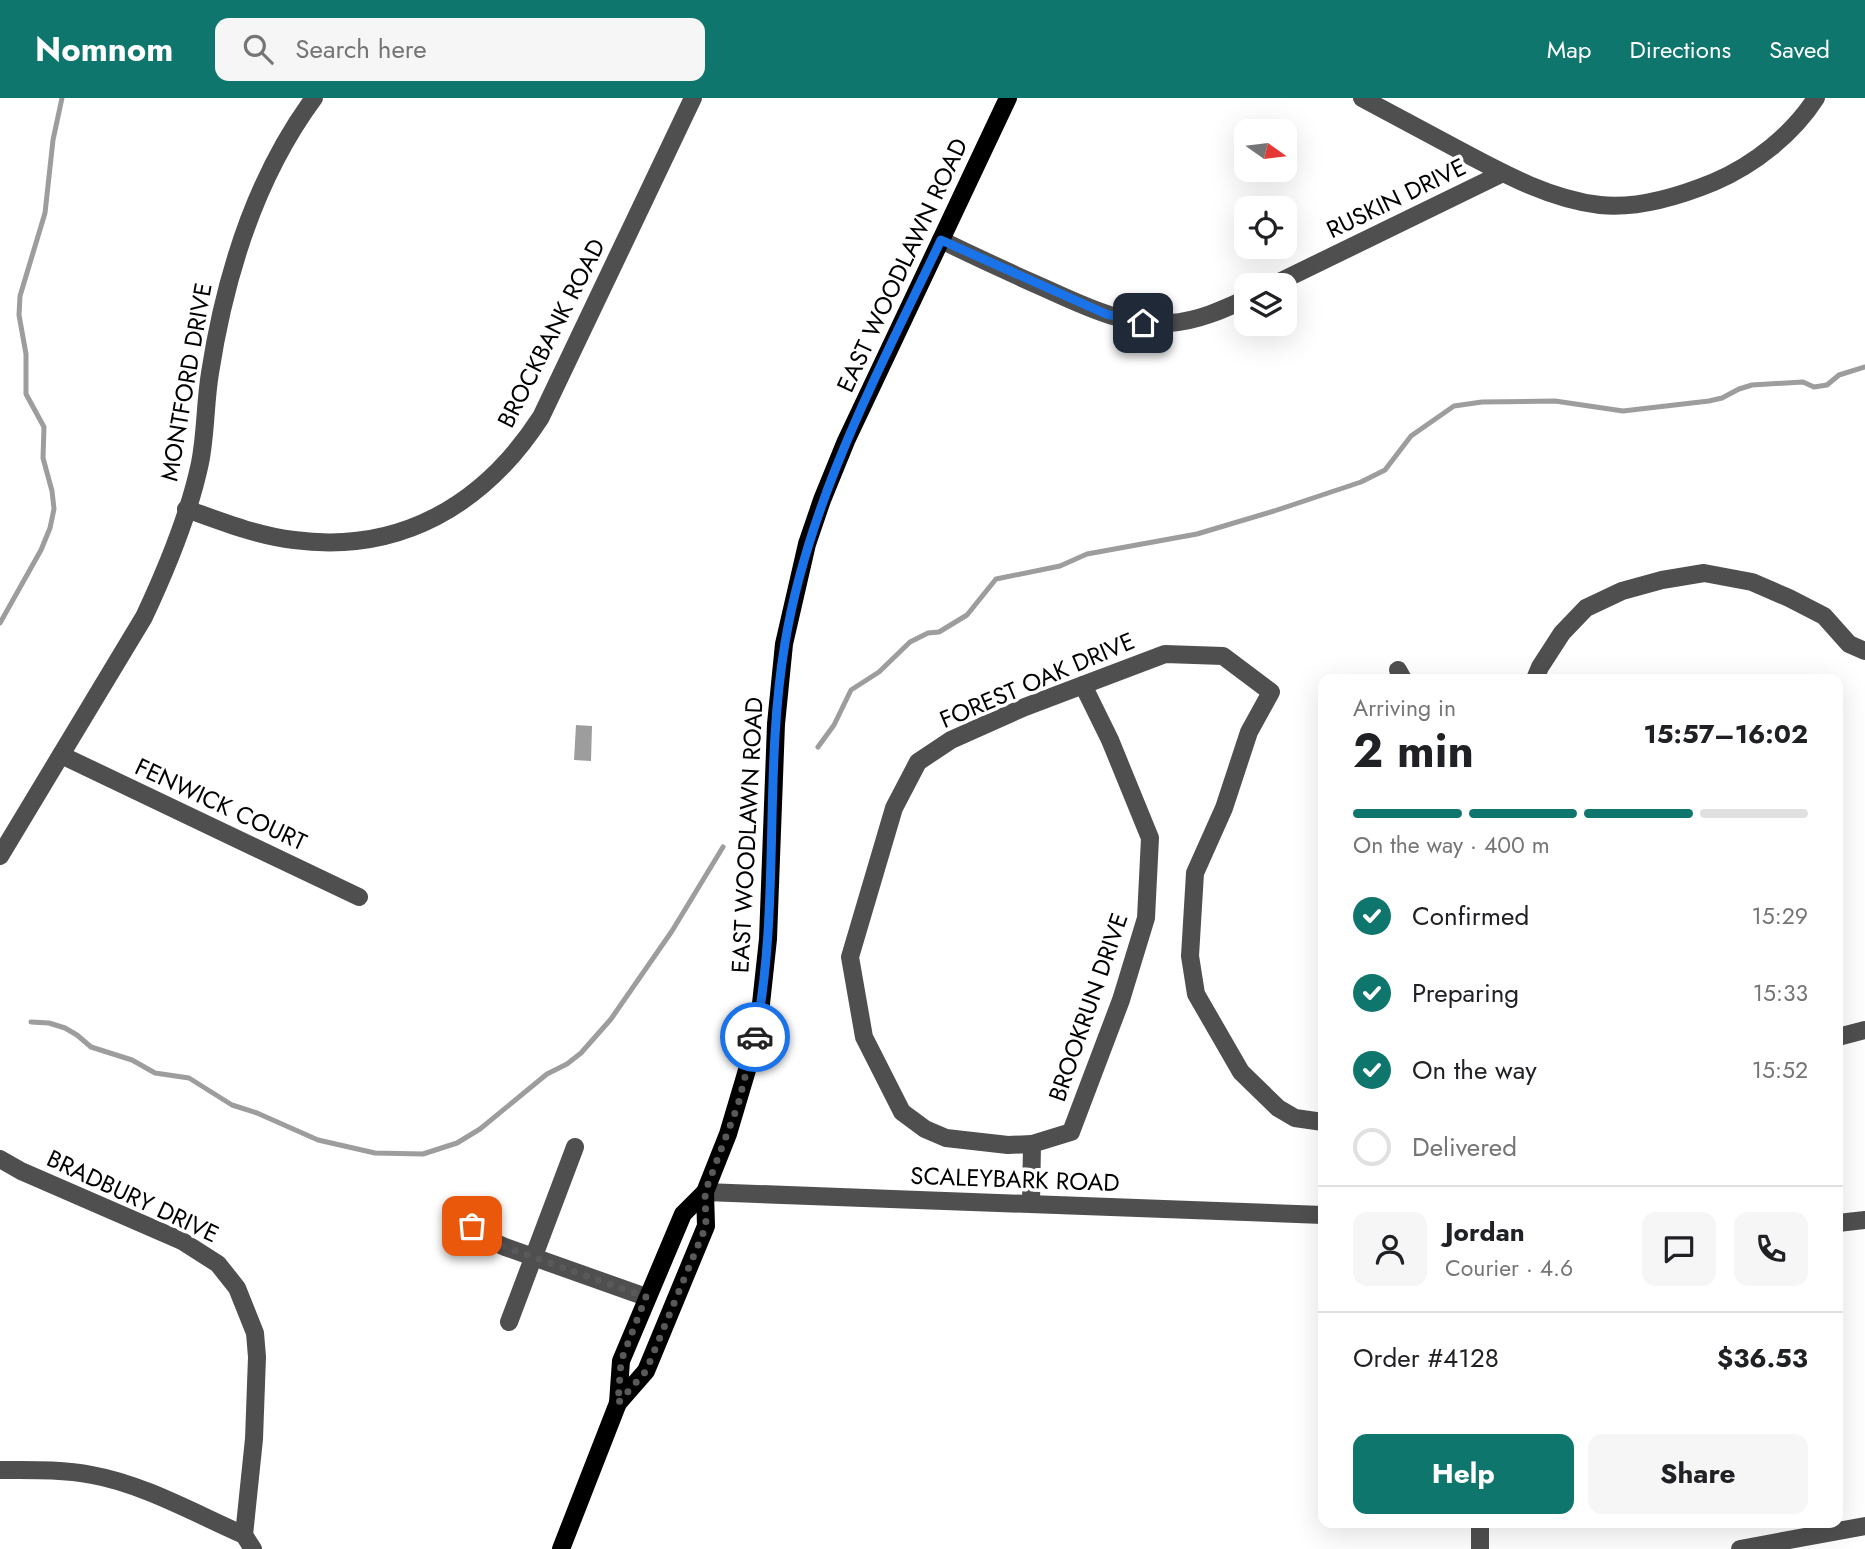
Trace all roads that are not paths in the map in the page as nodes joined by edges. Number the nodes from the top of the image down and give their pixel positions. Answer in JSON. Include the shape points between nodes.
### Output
{"nodes":[{"id":1,"x":314,"y":98,"type":"edge"},
{"id":2,"x":693,"y":98,"type":"edge"},
{"id":3,"x":1008,"y":98,"type":"edge"},
{"id":4,"x":1362,"y":98,"type":"edge"},
{"id":5,"x":1816,"y":98,"type":"edge"},
{"id":6,"x":1503,"y":173,"type":"junction"},
{"id":7,"x":941,"y":240,"type":"junction"},
{"id":8,"x":1297,"y":273,"type":"edge"},
{"id":9,"x":1234,"y":305,"type":"edge"},
{"id":10,"x":187,"y":509,"type":"junction"},
{"id":11,"x":1865,"y":651,"type":"edge"},
{"id":12,"x":1537,"y":674,"type":"edge"},
{"id":13,"x":1083,"y":685,"type":"junction"},
{"id":14,"x":61,"y":755,"type":"junction"},
{"id":15,"x":0,"y":856,"type":"edge"},
{"id":16,"x":359,"y":897,"type":"dead end"},
{"id":17,"x":1865,"y":1030,"type":"edge"},
{"id":18,"x":1843,"y":1036,"type":"edge"},
{"id":19,"x":1318,"y":1121,"type":"edge"},
{"id":20,"x":1032,"y":1144,"type":"junction"},
{"id":21,"x":575,"y":1147,"type":"dead end"},
{"id":22,"x":0,"y":1159,"type":"edge"},
{"id":23,"x":705,"y":1192,"type":"junction"},
{"id":24,"x":1031,"y":1203,"type":"junction"},
{"id":25,"x":1318,"y":1215,"type":"edge"},
{"id":26,"x":470,"y":1219,"type":"dead end"},
{"id":27,"x":1865,"y":1220,"type":"edge"},
{"id":28,"x":1843,"y":1222,"type":"edge"},
{"id":29,"x":534,"y":1258,"type":"junction"},
{"id":30,"x":646,"y":1297,"type":"junction"},
{"id":31,"x":509,"y":1322,"type":"dead end"},
{"id":32,"x":618,"y":1403,"type":"junction"},
{"id":33,"x":0,"y":1470,"type":"edge"},
{"id":34,"x":1865,"y":1526,"type":"edge"},
{"id":35,"x":1480,"y":1528,"type":"edge"},
{"id":36,"x":249,"y":1542,"type":"edge"},
{"id":37,"x":561,"y":1549,"type":"edge"},
{"id":38,"x":1480,"y":1549,"type":"edge"},
{"id":39,"x":1740,"y":1549,"type":"edge"}],
"edges":[{"from":1,"to":10,"type":"street","name":"MONTFORD DRIVE","via":[[266,179],[231,269],[217,325],[200,466]]},
{"from":2,"to":10,"type":"street","name":"BROCKBANK ROAD","via":[[541,417],[523,446],[473,495],[411,528],[336,542],[257,533]]},
{"from":3,"to":7,"type":"main road","name":"EAST WOODLAWN ROAD"},
{"from":4,"to":6,"type":"street"},
{"from":5,"to":6,"type":"street","via":[[1792,128],[1756,159],[1701,188],[1665,198],[1601,205],[1576,201]]},
{"from":6,"to":8,"type":"street","name":"RUSKIN DRIVE"},
{"from":7,"to":9,"type":"street","via":[[1118,318],[1170,323]]},
{"from":7,"to":23,"type":"main road","name":"EAST WOODLAWN ROAD","via":[[845,441],[797,582],[775,724],[772,875],[760,1013],[738,1105]]},
{"from":10,"to":14,"type":"street","name":"MONTFORD DRIVE","via":[[145,617]]},
{"from":11,"to":12,"type":"street","via":[[1849,644],[1824,616],[1789,598],[1752,582],[1704,573],[1622,591],[1586,608],[1562,634]]},
{"from":13,"to":19,"type":"street","name":"FOREST OAK DRIVE","via":[[1165,654],[1223,656],[1271,692],[1249,732],[1224,808],[1195,873],[1190,956],[1196,994],[1241,1072],[1278,1108],[1295,1118]]},
{"from":13,"to":20,"type":"street","name":"BROOKRUN DRIVE","via":[[1150,838],[1146,918],[1121,1000],[1071,1132]]},
{"from":13,"to":20,"type":"street","name":"FOREST OAK DRIVE","via":[[951,740],[918,762],[894,808],[850,957],[864,1037],[902,1112],[946,1138]]},
{"from":14,"to":15,"type":"street","name":"MONTFORD DRIVE"},
{"from":14,"to":16,"type":"street","name":"FENWICK COURT"},
{"from":17,"to":18,"type":"street"},
{"from":20,"to":24,"type":"street"},
{"from":21,"to":29,"type":"street"},
{"from":22,"to":36,"type":"street","name":"BRADBURY DRIVE","via":[[182,1241],[218,1264],[237,1288],[255,1333],[257,1357]]},
{"from":23,"to":24,"type":"street","name":"SCALEYBARK ROAD"},
{"from":23,"to":30,"type":"main road","name":"EAST WOODLAWN ROAD","via":[[683,1214]]},
{"from":23,"to":32,"type":"main road","name":"EAST WOODLAWN ROAD","via":[[706,1226],[646,1371]]},
{"from":24,"to":25,"type":"street","name":"SCALEYBARK ROAD"},
{"from":26,"to":29,"type":"street","via":[[487,1239]]},
{"from":27,"to":28,"type":"street"},
{"from":29,"to":30,"type":"street"},
{"from":29,"to":31,"type":"street"},
{"from":30,"to":32,"type":"main road","name":"EAST WOODLAWN ROAD","via":[[621,1361]]},
{"from":32,"to":37,"type":"main road","name":"EAST WOODLAWN ROAD"},
{"from":33,"to":36,"type":"street","via":[[60,1471],[130,1485]]},
{"from":34,"to":39,"type":"street"},
{"from":35,"to":38,"type":"street"}]}
